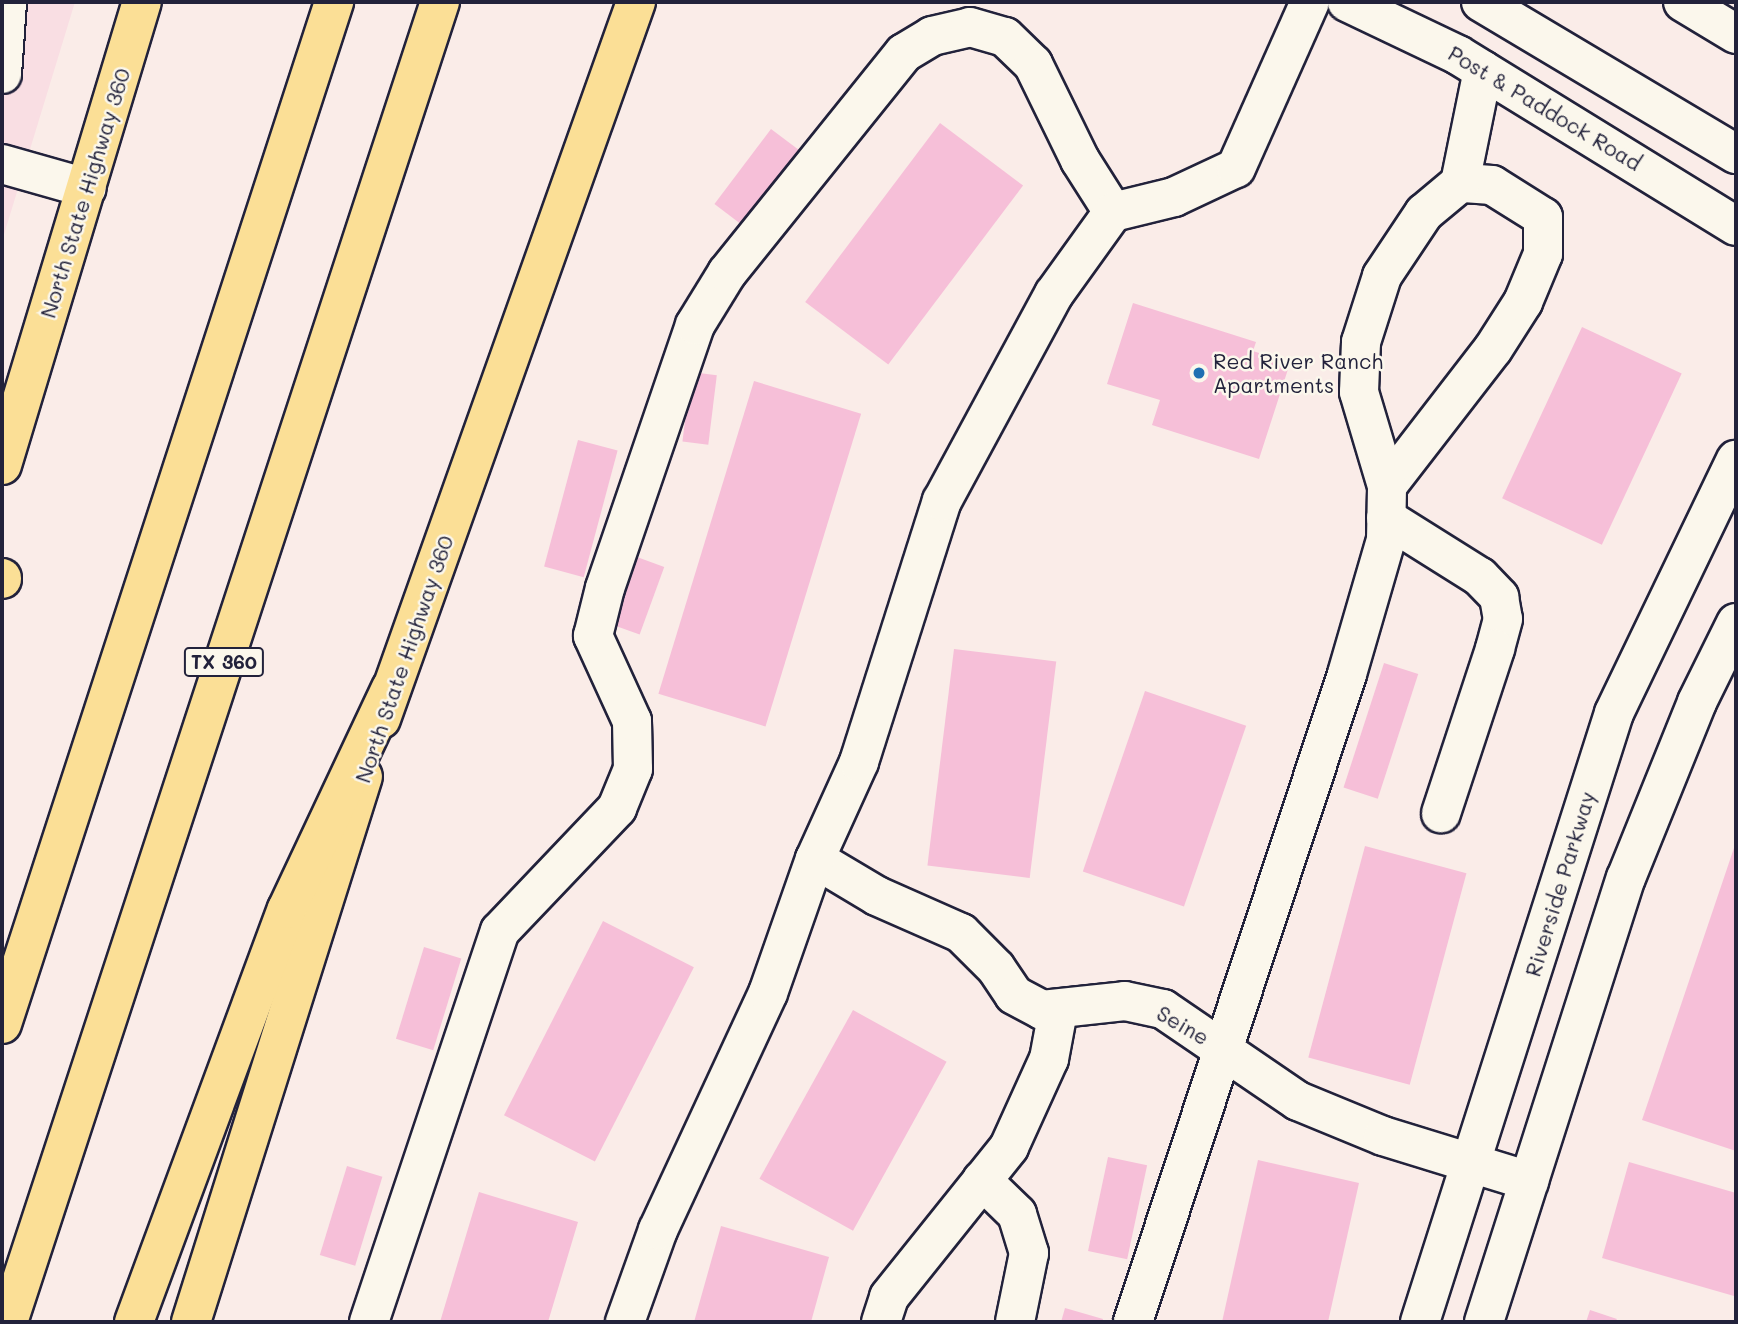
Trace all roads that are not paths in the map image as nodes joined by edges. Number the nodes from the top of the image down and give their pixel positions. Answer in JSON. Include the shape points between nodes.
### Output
{"nodes":[{"id":1,"x":7,"y":2,"type":"edge"},
{"id":2,"x":142,"y":2,"type":"edge"},
{"id":3,"x":334,"y":2,"type":"edge"},
{"id":4,"x":440,"y":2,"type":"edge"},
{"id":5,"x":636,"y":2,"type":"edge"},
{"id":6,"x":1310,"y":2,"type":"edge"},
{"id":7,"x":1347,"y":2,"type":"edge"},
{"id":8,"x":1480,"y":2,"type":"edge"},
{"id":9,"x":1683,"y":2,"type":"edge"},
{"id":10,"x":1736,"y":34,"type":"edge"},
{"id":11,"x":1483,"y":70,"type":"junction"},
{"id":12,"x":2,"y":74,"type":"edge"},
{"id":13,"x":1736,"y":154,"type":"edge"},
{"id":14,"x":2,"y":164,"type":"edge"},
{"id":15,"x":1460,"y":183,"type":"junction"},
{"id":16,"x":86,"y":188,"type":"junction"},
{"id":17,"x":1113,"y":212,"type":"junction"},
{"id":18,"x":1736,"y":226,"type":"edge"},
{"id":19,"x":11,"y":407,"type":"edge"},
{"id":20,"x":1736,"y":460,"type":"edge"},
{"id":21,"x":2,"y":465,"type":"edge"},
{"id":22,"x":1387,"y":502,"type":"junction"},
{"id":23,"x":1736,"y":623,"type":"edge"},
{"id":24,"x":391,"y":688,"type":"junction"},
{"id":25,"x":1441,"y":813,"type":"dead end"},
{"id":26,"x":815,"y":859,"type":"junction"},
{"id":27,"x":1058,"y":1012,"type":"junction"},
{"id":28,"x":2,"y":1024,"type":"edge"},
{"id":29,"x":1222,"y":1048,"type":"junction"},
{"id":30,"x":1472,"y":1163,"type":"junction"},
{"id":31,"x":982,"y":1180,"type":"junction"},
{"id":32,"x":1530,"y":1181,"type":"junction"},
{"id":33,"x":8,"y":1322,"type":"edge"},
{"id":34,"x":134,"y":1322,"type":"edge"},
{"id":35,"x":191,"y":1322,"type":"edge"},
{"id":36,"x":369,"y":1322,"type":"edge"},
{"id":37,"x":625,"y":1322,"type":"edge"},
{"id":38,"x":881,"y":1322,"type":"edge"},
{"id":39,"x":1015,"y":1322,"type":"edge"},
{"id":40,"x":1133,"y":1322,"type":"edge"},
{"id":41,"x":1420,"y":1322,"type":"edge"},
{"id":42,"x":1484,"y":1322,"type":"edge"}],
"edges":[{"from":1,"to":12,"type":"street"},
{"from":2,"to":16,"type":"main road","name":"North State Highway 360"},
{"from":3,"to":28,"type":"main road"},
{"from":4,"to":33,"type":"main road","number":"TX 360"},
{"from":5,"to":24,"type":"main road","name":"North State Highway 360"},
{"from":6,"to":17,"type":"street","via":[[1236,168],[1174,197]]},
{"from":7,"to":11,"type":"street","name":"Post & Paddock Road"},
{"from":8,"to":13,"type":"street"},
{"from":9,"to":10,"type":"street"},
{"from":11,"to":15,"type":"street"},
{"from":11,"to":18,"type":"street","name":"Post & Paddock Road"},
{"from":14,"to":16,"type":"street"},
{"from":15,"to":22,"type":"street","via":[[1424,213],[1382,276],[1361,342],[1359,392]]},
{"from":15,"to":22,"type":"street","via":[[1492,185],[1544,217],[1543,254],[1523,302]]},
{"from":16,"to":19,"type":"main road","name":"North State Highway 360"},
{"from":17,"to":26,"type":"street","via":[[1054,294],[943,501],[859,762]]},
{"from":17,"to":36,"type":"street","via":[[1080,160],[1033,64],[1005,37],[970,27],[932,36],[904,53],[726,273],[695,325],[605,588],[593,636],[632,721],[633,769],[617,808],[500,931]]},
{"from":19,"to":21,"type":"main road","name":"North State Highway 360"},
{"from":20,"to":30,"type":"street","name":"Riverside Parkway","via":[[1614,713]]},
{"from":22,"to":25,"type":"street","via":[[1480,577],[1499,597],[1501,608],[1495,649]]},
{"from":22,"to":29,"type":"street","via":[[1386,540],[1347,674]]},
{"from":23,"to":32,"type":"street","via":[[1697,702],[1626,878]]},
{"from":24,"to":34,"type":"main road","via":[[287,909]]},
{"from":24,"to":35,"type":"main road","name":"North State Highway 360"},
{"from":26,"to":27,"type":"street","via":[[877,896],[961,933],[996,968],[1014,995],[1042,1010]]},
{"from":26,"to":37,"type":"street","via":[[768,993],[658,1230]]},
{"from":27,"to":29,"type":"street","name":"Seine","via":[[1104,1002],[1146,1005],[1163,1009]]},
{"from":27,"to":31,"type":"street","via":[[1049,1059],[1031,1101],[1009,1147]]},
{"from":29,"to":30,"type":"street","name":"Seine","via":[[1298,1101],[1383,1136]]},
{"from":29,"to":40,"type":"street"},
{"from":30,"to":32,"type":"street","name":"Seine"},
{"from":30,"to":41,"type":"street","name":"Riverside Parkway"},
{"from":31,"to":38,"type":"street","via":[[889,1297]]},
{"from":31,"to":39,"type":"street","via":[[1017,1213],[1029,1253]]},
{"from":32,"to":42,"type":"street"}]}
